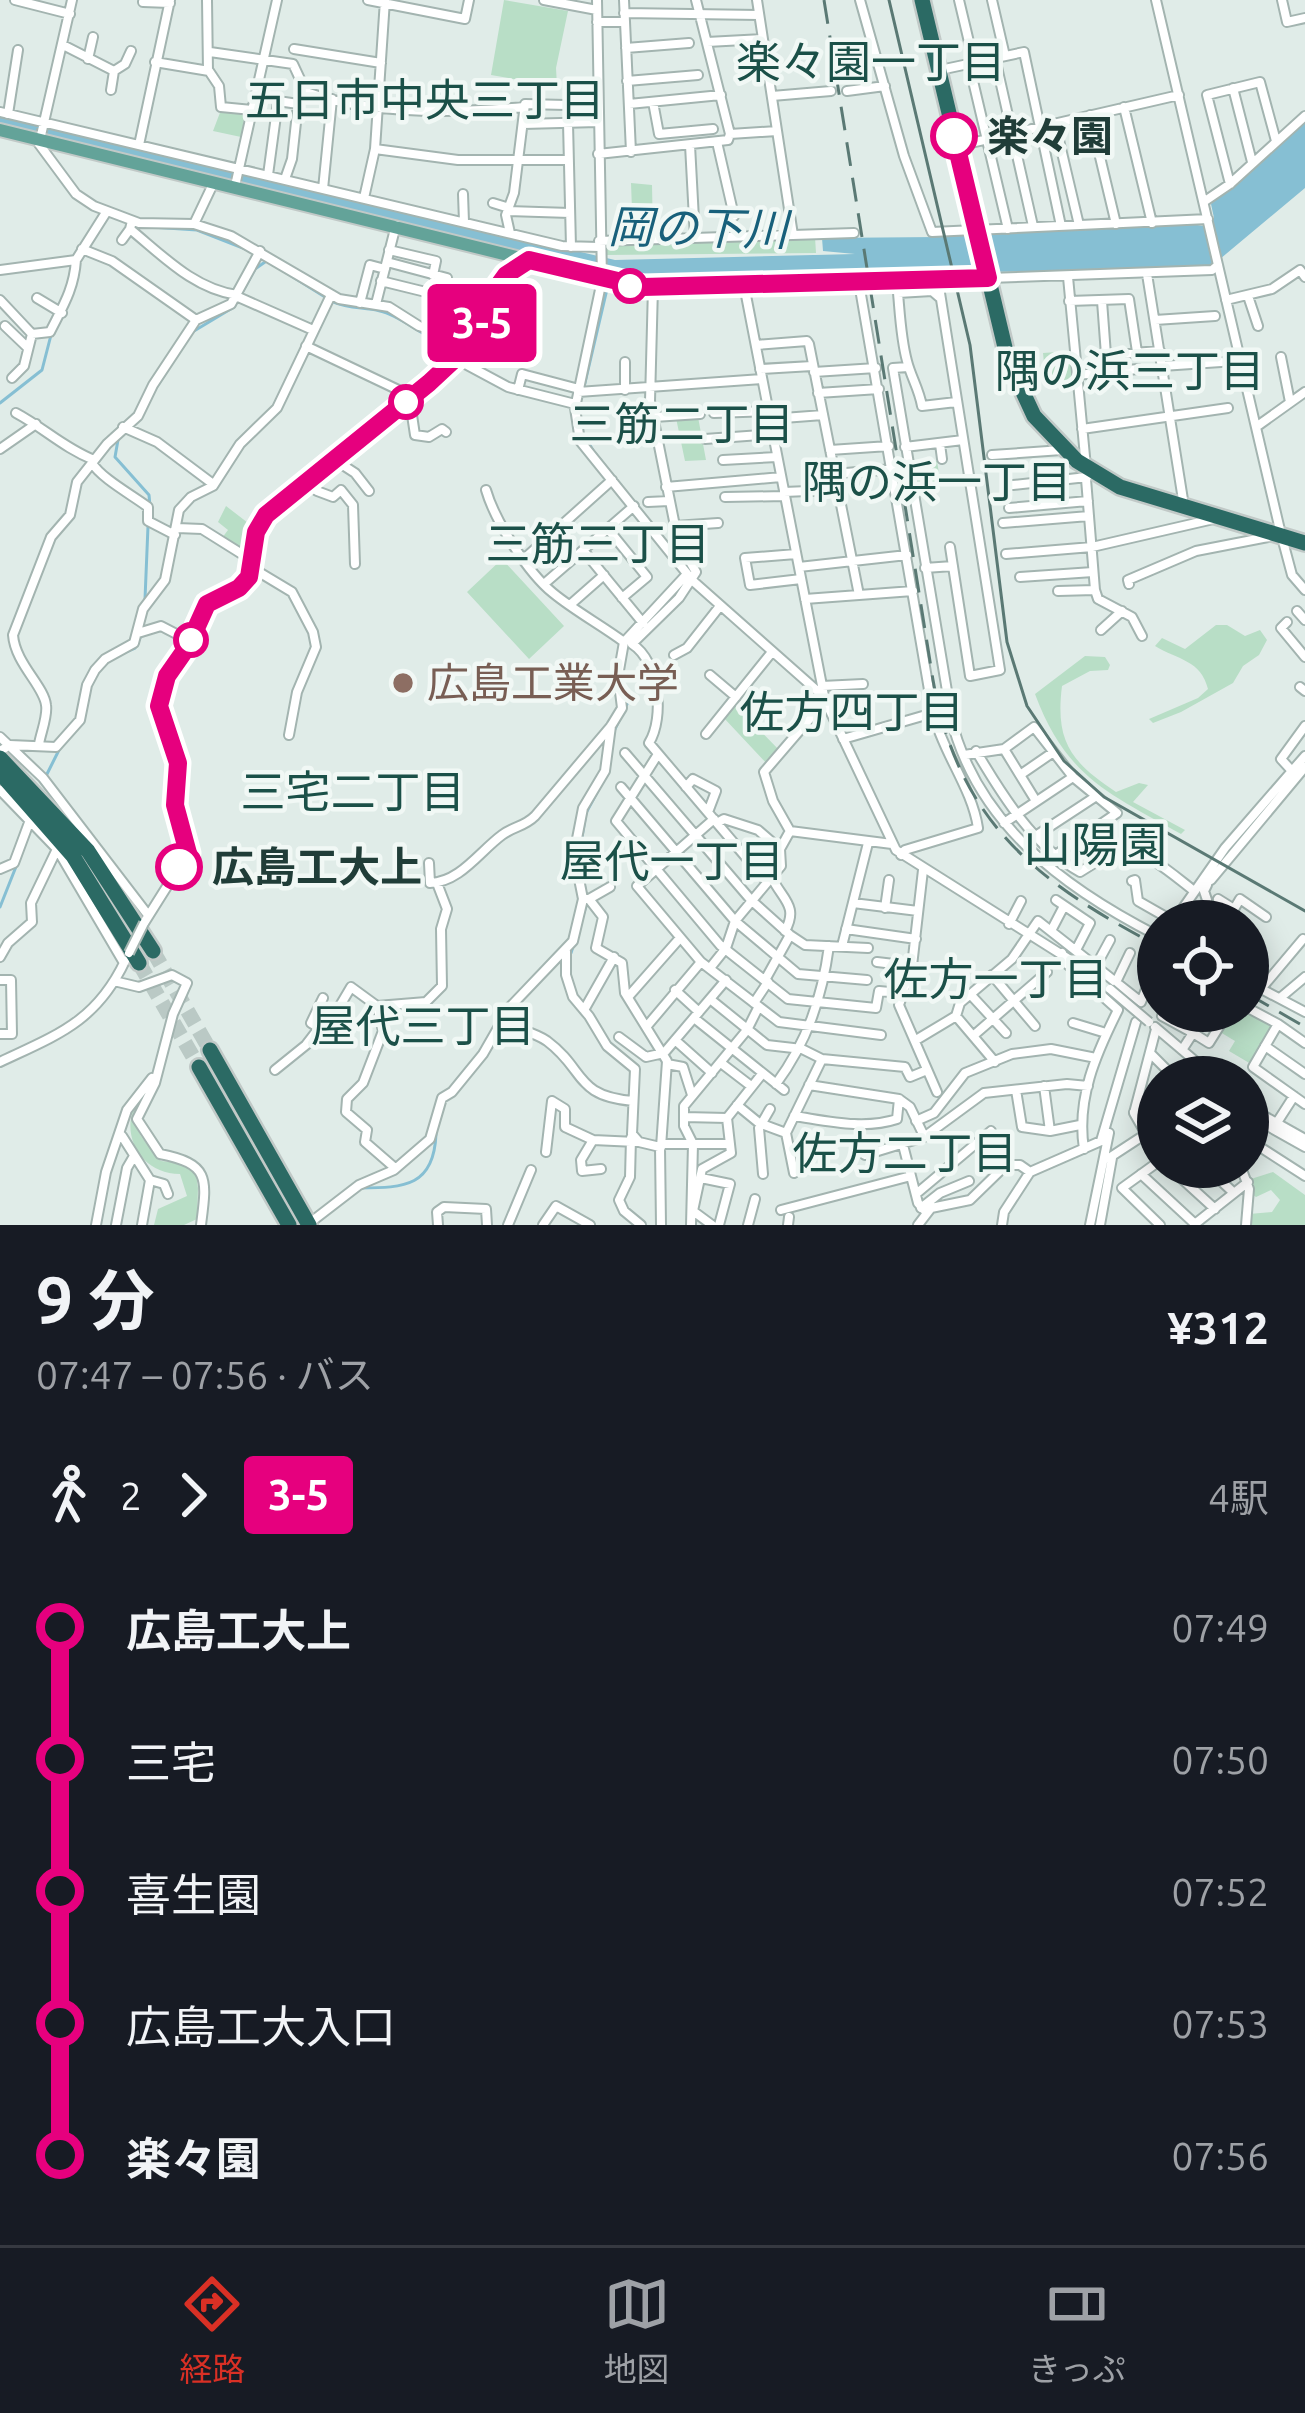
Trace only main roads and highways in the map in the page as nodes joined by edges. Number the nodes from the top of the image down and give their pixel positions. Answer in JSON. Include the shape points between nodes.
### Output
{"nodes":[{"id":1,"x":922,"y":0,"type":"edge"},
{"id":2,"x":0,"y":130,"type":"edge"},
{"id":3,"x":987,"y":276,"type":"junction"},
{"id":4,"x":1305,"y":543,"type":"edge"},
{"id":5,"x":3,"y":751,"type":"edge"},
{"id":6,"x":0,"y":773,"type":"edge"},
{"id":7,"x":209,"y":1050,"type":"tunnel mouth"},
{"id":8,"x":199,"y":1067,"type":"tunnel mouth"},
{"id":9,"x":310,"y":1224,"type":"edge"},
{"id":10,"x":289,"y":1225,"type":"edge"}],
"edges":[{"from":1,"to":3,"type":"highway"},
{"from":2,"to":3,"type":"main road","via":[[653,287],[915,285]]},
{"from":3,"to":4,"type":"highway","via":[[1016,384],[1034,416],[1087,472]]},
{"from":5,"to":6,"type":"highway","via":[[88,851],[136,957],[73,856]]},
{"from":7,"to":9,"type":"highway"},
{"from":8,"to":10,"type":"highway"}]}
